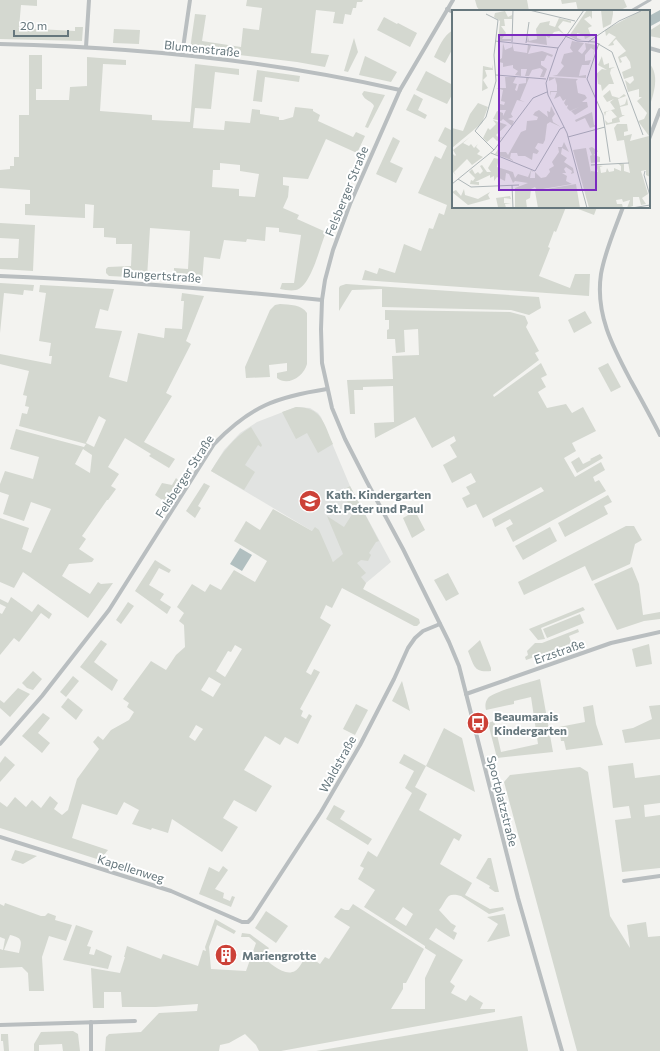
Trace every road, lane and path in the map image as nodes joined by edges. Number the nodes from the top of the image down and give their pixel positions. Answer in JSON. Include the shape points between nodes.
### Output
{"nodes":[{"id":1,"x":88,"y":0,"type":"edge"},
{"id":2,"x":190,"y":0,"type":"edge"},
{"id":3,"x":453,"y":0,"type":"edge"},
{"id":4,"x":650,"y":0,"type":"edge"},
{"id":5,"x":447,"y":9,"type":"junction"},
{"id":6,"x":633,"y":10,"type":"edge"},
{"id":7,"x":452,"y":12,"type":"edge"},
{"id":8,"x":0,"y":44,"type":"edge"},
{"id":9,"x":86,"y":47,"type":"junction"},
{"id":10,"x":650,"y":48,"type":"edge"},
{"id":11,"x":660,"y":51,"type":"edge"},
{"id":12,"x":182,"y":55,"type":"junction"},
{"id":13,"x":400,"y":90,"type":"junction"},
{"id":14,"x":660,"y":110,"type":"edge"},
{"id":15,"x":650,"y":136,"type":"edge"},
{"id":16,"x":623,"y":208,"type":"edge"},
{"id":17,"x":0,"y":276,"type":"edge"},
{"id":18,"x":322,"y":300,"type":"junction"},
{"id":19,"x":327,"y":389,"type":"junction"},
{"id":20,"x":660,"y":435,"type":"edge"},
{"id":21,"x":440,"y":624,"type":"junction"},
{"id":22,"x":660,"y":632,"type":"edge"},
{"id":23,"x":466,"y":694,"type":"junction"},
{"id":24,"x":0,"y":744,"type":"edge"},
{"id":25,"x":0,"y":837,"type":"edge"},
{"id":26,"x":660,"y":876,"type":"edge"},
{"id":27,"x":624,"y":881,"type":"dead end"},
{"id":28,"x":252,"y":918,"type":"joint"},
{"id":29,"x":135,"y":1021,"type":"dead end"},
{"id":30,"x":91,"y":1022,"type":"junction"},
{"id":31,"x":0,"y":1025,"type":"edge"},
{"id":32,"x":91,"y":1051,"type":"edge"},
{"id":33,"x":562,"y":1051,"type":"edge"}],
"edges":[{"from":1,"to":9,"type":"street"},
{"from":2,"to":12,"type":"street"},
{"from":3,"to":5,"type":"street","name":"Felsberger Straße"},
{"from":4,"to":6,"type":"lane"},
{"from":5,"to":7,"type":"street"},
{"from":5,"to":13,"type":"street","name":"Felsberger Straße"},
{"from":8,"to":9,"type":"street","name":"Blumenstraße"},
{"from":9,"to":12,"type":"street","name":"Blumenstraße"},
{"from":10,"to":11,"type":"street"},
{"from":12,"to":13,"type":"street","name":"Blumenstraße","via":[[267,65]]},
{"from":13,"to":18,"type":"street","name":"Felsberger Straße","via":[[350,204],[333,250]]},
{"from":14,"to":15,"type":"street"},
{"from":16,"to":20,"type":"street","via":[[606,251],[601,275],[602,314],[607,331]]},
{"from":17,"to":18,"type":"street","name":"Bungertstraße","via":[[177,286]]},
{"from":18,"to":19,"type":"street","name":"Felsberger Straße","via":[[322,364]]},
{"from":19,"to":21,"type":"street","name":"Sportplatzstraße","via":[[345,439]]},
{"from":19,"to":24,"type":"street","name":"Felsberger Straße","via":[[301,393],[250,412],[230,427],[214,444],[109,610],[42,696]]},
{"from":21,"to":23,"type":"street","name":"Sportplatzstraße","via":[[458,666]]},
{"from":21,"to":28,"type":"street","name":"Waldstraße","via":[[414,638],[360,745],[321,812]]},
{"from":22,"to":23,"type":"street","name":"Erzstraße","via":[[611,643]]},
{"from":23,"to":33,"type":"street","name":"Sportplatzstraße","via":[[518,898]]},
{"from":25,"to":28,"type":"street","name":"Kapellenweg","via":[[171,891],[242,922],[248,922]]},
{"from":26,"to":27,"type":"street"},
{"from":29,"to":30,"type":"street"},
{"from":30,"to":31,"type":"street"},
{"from":30,"to":32,"type":"street"}]}
